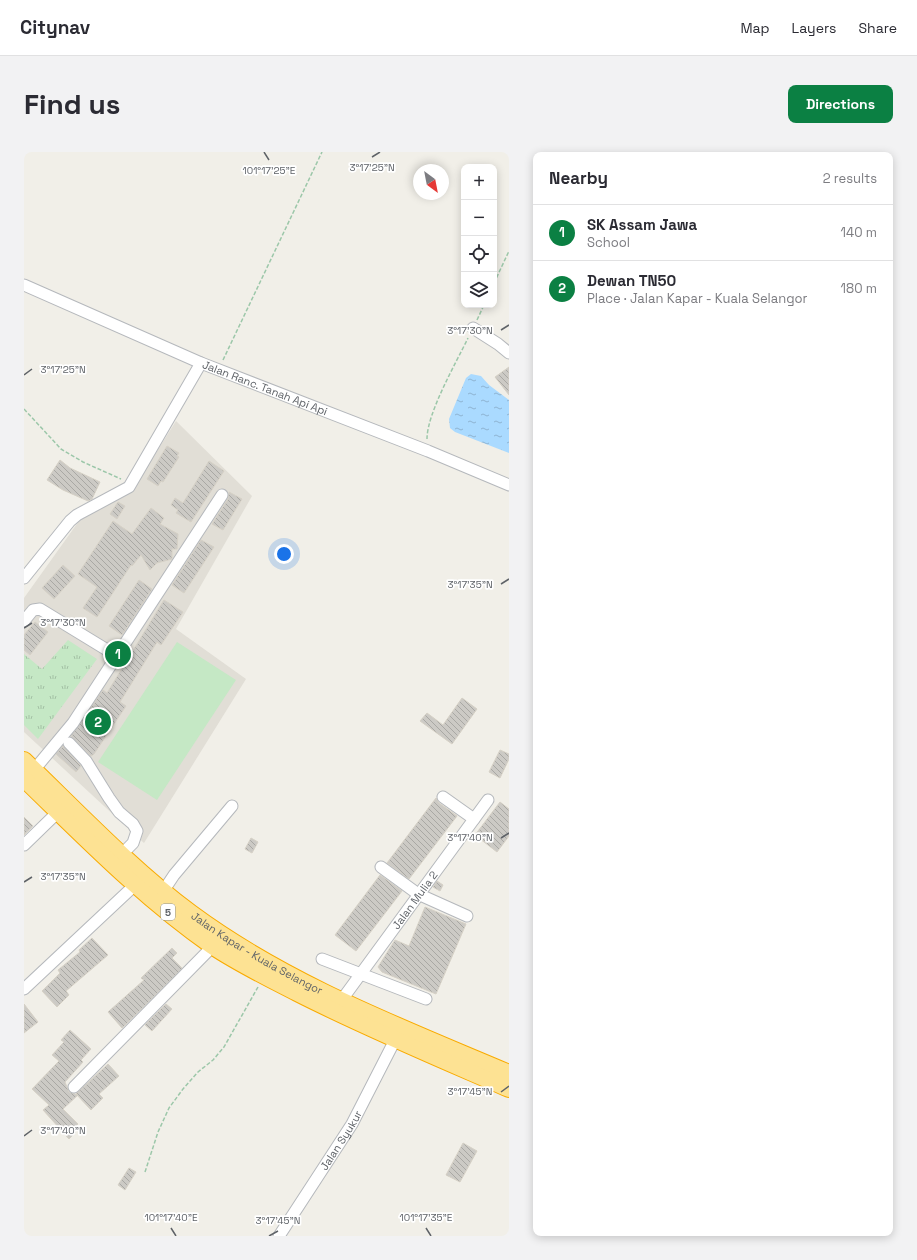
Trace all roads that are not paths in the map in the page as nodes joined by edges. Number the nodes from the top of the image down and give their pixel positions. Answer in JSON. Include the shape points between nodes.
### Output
{"nodes":[{"id":1,"x":24,"y":285,"type":"edge"},
{"id":2,"x":473,"y":328,"type":"road end"},
{"id":3,"x":509,"y":353,"type":"edge"},
{"id":4,"x":201,"y":363,"type":"junction"},
{"id":5,"x":509,"y":486,"type":"edge"},
{"id":6,"x":222,"y":495,"type":"dead end"},
{"id":7,"x":24,"y":578,"type":"edge"},
{"id":8,"x":24,"y":621,"type":"edge"},
{"id":9,"x":117,"y":656,"type":"junction"},
{"id":10,"x":68,"y":743,"type":"dead end"},
{"id":11,"x":27,"y":773,"type":"edge"},
{"id":12,"x":443,"y":797,"type":"dead end"},
{"id":13,"x":488,"y":800,"type":"dead end"},
{"id":14,"x":232,"y":806,"type":"dead end"},
{"id":15,"x":58,"y":812,"type":"junction"},
{"id":16,"x":474,"y":819,"type":"junction"},
{"id":17,"x":24,"y":845,"type":"edge"},
{"id":18,"x":122,"y":854,"type":"junction"},
{"id":19,"x":381,"y":867,"type":"dead end"},
{"id":20,"x":136,"y":884,"type":"junction"},
{"id":21,"x":164,"y":890,"type":"junction"},
{"id":22,"x":418,"y":894,"type":"junction"},
{"id":23,"x":467,"y":916,"type":"dead end"},
{"id":24,"x":213,"y":946,"type":"junction"},
{"id":25,"x":322,"y":959,"type":"dead end"},
{"id":26,"x":360,"y":975,"type":"junction"},
{"id":27,"x":24,"y":989,"type":"edge"},
{"id":28,"x":426,"y":999,"type":"dead end"},
{"id":29,"x":337,"y":1006,"type":"junction"},
{"id":30,"x":395,"y":1040,"type":"junction"},
{"id":31,"x":509,"y":1073,"type":"edge"},
{"id":32,"x":74,"y":1087,"type":"dead end"},
{"id":33,"x":509,"y":1089,"type":"edge"},
{"id":34,"x":279,"y":1236,"type":"edge"}],
"edges":[{"from":1,"to":4,"type":"street","name":"Jalan Ranc. Tanah Api Api"},
{"from":2,"to":3,"type":"street"},
{"from":4,"to":5,"type":"street","name":"Jalan Ranc. Tanah Api Api","via":[[428,451]]},
{"from":4,"to":7,"type":"street","via":[[132,483],[125,490],[70,521]]},
{"from":6,"to":9,"type":"street"},
{"from":8,"to":9,"type":"street","via":[[33,610],[40,609]]},
{"from":9,"to":11,"type":"street","via":[[73,723]]},
{"from":10,"to":18,"type":"street","via":[[86,761],[119,812],[137,831],[133,843]]},
{"from":11,"to":15,"type":"highway","name":"Jalan Kapar - Kuala Selangor","number":"5"},
{"from":11,"to":18,"type":"highway","name":"Jalan Kapar - Kuala Selangor","number":"5"},
{"from":12,"to":16,"type":"street"},
{"from":13,"to":16,"type":"street","name":"Jalan Mulia 2"},
{"from":14,"to":21,"type":"street"},
{"from":15,"to":17,"type":"street"},
{"from":15,"to":20,"type":"highway","name":"Jalan Kapar - Kuala Selangor","number":"5"},
{"from":16,"to":22,"type":"street","name":"Jalan Mulia 2"},
{"from":18,"to":21,"type":"highway","name":"Jalan Kapar - Kuala Selangor","number":"5"},
{"from":19,"to":22,"type":"street"},
{"from":20,"to":24,"type":"highway","name":"Jalan Kapar - Kuala Selangor","number":"5","via":[[182,924]]},
{"from":20,"to":27,"type":"street"},
{"from":21,"to":29,"type":"highway","name":"Jalan Kapar - Kuala Selangor","number":"5","via":[[191,913]]},
{"from":22,"to":23,"type":"street"},
{"from":22,"to":26,"type":"street","name":"Jalan Mulia 2"},
{"from":24,"to":29,"type":"highway","name":"Jalan Kapar - Kuala Selangor","number":"5","via":[[264,976]]},
{"from":24,"to":32,"type":"street"},
{"from":25,"to":26,"type":"street"},
{"from":26,"to":28,"type":"street"},
{"from":26,"to":29,"type":"street","name":"Jalan Mulia 2"},
{"from":29,"to":30,"type":"highway","name":"Jalan Kapar - Kuala Selangor","number":"5"},
{"from":29,"to":31,"type":"highway","name":"Jalan Kapar - Kuala Selangor","number":"5"},
{"from":30,"to":33,"type":"highway","name":"Jalan Kapar - Kuala Selangor","number":"5"},
{"from":30,"to":34,"type":"street","name":"Jalan Syukur","via":[[352,1124]]}]}
